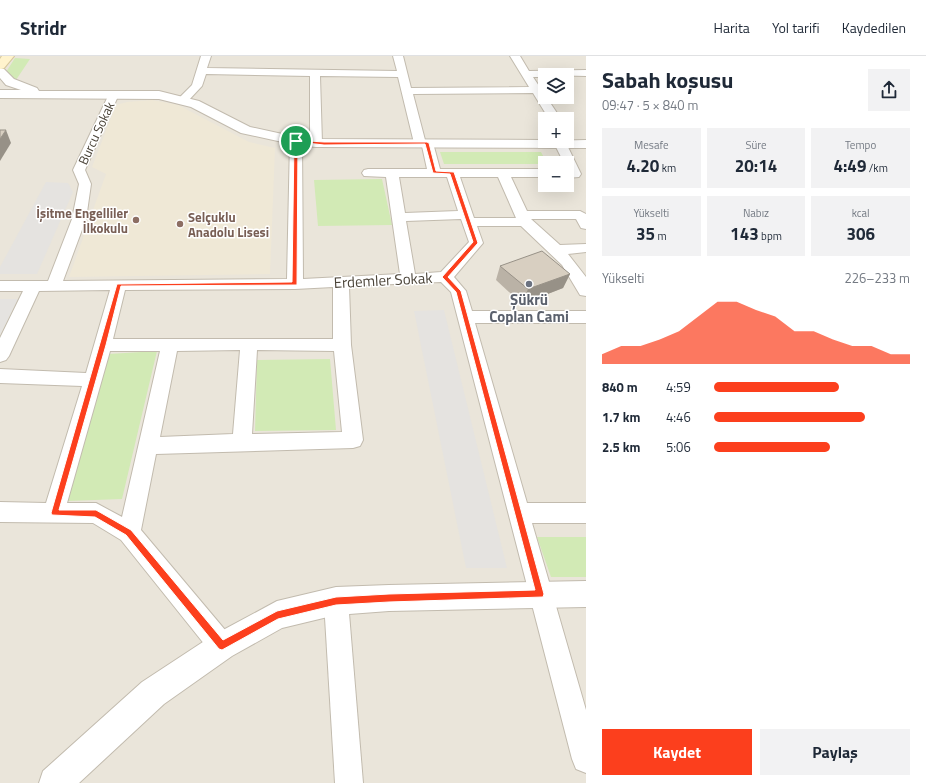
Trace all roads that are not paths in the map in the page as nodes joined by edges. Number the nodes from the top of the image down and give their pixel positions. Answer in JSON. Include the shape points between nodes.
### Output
{"nodes":[{"id":1,"x":8,"y":56,"type":"edge"},
{"id":2,"x":206,"y":56,"type":"edge"},
{"id":3,"x":398,"y":56,"type":"edge"},
{"id":4,"x":515,"y":56,"type":"edge"},
{"id":5,"x":364,"y":62,"type":"dead end"},
{"id":6,"x":0,"y":66,"type":"edge"},
{"id":7,"x":0,"y":71,"type":"edge"},
{"id":8,"x":202,"y":71,"type":"junction"},
{"id":9,"x":315,"y":73,"type":"junction"},
{"id":10,"x":367,"y":73,"type":"junction"},
{"id":11,"x":586,"y":73,"type":"edge"},
{"id":12,"x":403,"y":74,"type":"junction"},
{"id":13,"x":526,"y":74,"type":"junction"},
{"id":14,"x":537,"y":90,"type":"junction"},
{"id":15,"x":407,"y":91,"type":"junction"},
{"id":16,"x":0,"y":94,"type":"edge"},
{"id":17,"x":42,"y":94,"type":"junction"},
{"id":18,"x":114,"y":94,"type":"junction"},
{"id":19,"x":183,"y":100,"type":"junction"},
{"id":20,"x":0,"y":104,"type":"edge"},
{"id":21,"x":551,"y":112,"type":"edge"},
{"id":22,"x":296,"y":141,"type":"junction"},
{"id":23,"x":538,"y":141,"type":"edge"},
{"id":24,"x":574,"y":142,"type":"edge"},
{"id":25,"x":316,"y":143,"type":"junction"},
{"id":26,"x":424,"y":143,"type":"junction"},
{"id":27,"x":586,"y":144,"type":"edge"},
{"id":28,"x":434,"y":172,"type":"junction"},
{"id":29,"x":452,"y":172,"type":"junction"},
{"id":30,"x":368,"y":173,"type":"dead end"},
{"id":31,"x":392,"y":173,"type":"junction"},
{"id":32,"x":503,"y":173,"type":"junction"},
{"id":33,"x":538,"y":173,"type":"edge"},
{"id":34,"x":398,"y":217,"type":"junction"},
{"id":35,"x":523,"y":218,"type":"junction"},
{"id":36,"x":468,"y":219,"type":"junction"},
{"id":37,"x":586,"y":225,"type":"edge"},
{"id":38,"x":586,"y":248,"type":"edge"},
{"id":39,"x":557,"y":250,"type":"junction"},
{"id":40,"x":445,"y":277,"type":"junction"},
{"id":41,"x":408,"y":278,"type":"junction"},
{"id":42,"x":340,"y":282,"type":"junction"},
{"id":43,"x":295,"y":284,"type":"junction"},
{"id":44,"x":54,"y":285,"type":"junction"},
{"id":45,"x":119,"y":285,"type":"junction"},
{"id":46,"x":0,"y":286,"type":"edge"},
{"id":47,"x":33,"y":286,"type":"junction"},
{"id":48,"x":586,"y":290,"type":"edge"},
{"id":49,"x":465,"y":317,"type":"junction"},
{"id":50,"x":586,"y":317,"type":"edge"},
{"id":51,"x":249,"y":344,"type":"junction"},
{"id":52,"x":103,"y":345,"type":"junction"},
{"id":53,"x":170,"y":345,"type":"junction"},
{"id":54,"x":342,"y":345,"type":"junction"},
{"id":55,"x":0,"y":356,"type":"edge"},
{"id":56,"x":0,"y":376,"type":"edge"},
{"id":57,"x":93,"y":380,"type":"junction"},
{"id":58,"x":242,"y":442,"type":"junction"},
{"id":59,"x":147,"y":446,"type":"junction"},
{"id":60,"x":0,"y":512,"type":"edge"},
{"id":61,"x":54,"y":513,"type":"junction"},
{"id":62,"x":519,"y":513,"type":"junction"},
{"id":63,"x":586,"y":513,"type":"edge"},
{"id":64,"x":128,"y":533,"type":"junction"},
{"id":65,"x":540,"y":594,"type":"junction"},
{"id":66,"x":586,"y":594,"type":"edge"},
{"id":67,"x":336,"y":601,"type":"junction"},
{"id":68,"x":222,"y":646,"type":"junction"},
{"id":69,"x":586,"y":759,"type":"edge"},
{"id":70,"x":56,"y":783,"type":"edge"},
{"id":71,"x":349,"y":783,"type":"edge"}],
"edges":[{"from":1,"to":6,"type":"main road"},
{"from":2,"to":8,"type":"street"},
{"from":3,"to":12,"type":"street"},
{"from":4,"to":13,"type":"street"},
{"from":5,"to":10,"type":"street"},
{"from":7,"to":17,"type":"street","via":[[10,82]]},
{"from":8,"to":9,"type":"street"},
{"from":8,"to":19,"type":"street","via":[[197,86]]},
{"from":9,"to":10,"type":"street"},
{"from":9,"to":25,"type":"street"},
{"from":10,"to":12,"type":"street"},
{"from":11,"to":13,"type":"street"},
{"from":12,"to":15,"type":"street"},
{"from":13,"to":14,"type":"street"},
{"from":14,"to":15,"type":"street"},
{"from":14,"to":21,"type":"street"},
{"from":15,"to":26,"type":"street"},
{"from":16,"to":17,"type":"street"},
{"from":17,"to":18,"type":"street"},
{"from":17,"to":20,"type":"street"},
{"from":18,"to":19,"type":"street","via":[[160,94]]},
{"from":18,"to":44,"type":"street","name":"Burcu Sokak","via":[[80,170],[85,184],[79,219]]},
{"from":19,"to":22,"type":"street","via":[[246,130]]},
{"from":22,"to":25,"type":"street"},
{"from":22,"to":43,"type":"street"},
{"from":23,"to":26,"type":"street"},
{"from":24,"to":27,"type":"street"},
{"from":25,"to":26,"type":"street"},
{"from":26,"to":28,"type":"street"},
{"from":28,"to":29,"type":"street"},
{"from":28,"to":31,"type":"street"},
{"from":29,"to":32,"type":"street"},
{"from":29,"to":36,"type":"street"},
{"from":30,"to":31,"type":"street"},
{"from":31,"to":34,"type":"street"},
{"from":32,"to":33,"type":"street"},
{"from":32,"to":35,"type":"street"},
{"from":34,"to":36,"type":"street"},
{"from":34,"to":41,"type":"street"},
{"from":35,"to":36,"type":"street"},
{"from":35,"to":37,"type":"street","via":[[580,215]]},
{"from":35,"to":39,"type":"street"},
{"from":36,"to":40,"type":"street","via":[[476,243]]},
{"from":38,"to":39,"type":"street"},
{"from":39,"to":48,"type":"street","via":[[580,278]]},
{"from":40,"to":41,"type":"street","name":"Erdemler Sokak"},
{"from":40,"to":49,"type":"street","name":"Erdemler Sokak","via":[[458,291]]},
{"from":41,"to":42,"type":"street","name":"Erdemler Sokak"},
{"from":42,"to":43,"type":"street","name":"Erdemler Sokak"},
{"from":42,"to":54,"type":"street"},
{"from":43,"to":45,"type":"street","name":"Erdemler Sokak"},
{"from":44,"to":45,"type":"street","name":"Erdemler Sokak"},
{"from":44,"to":47,"type":"street","name":"Erdemler Sokak"},
{"from":45,"to":52,"type":"street"},
{"from":46,"to":47,"type":"street","name":"Erdemler Sokak"},
{"from":47,"to":55,"type":"street"},
{"from":49,"to":50,"type":"street"},
{"from":49,"to":62,"type":"street","name":"Erdemler Sokak"},
{"from":51,"to":53,"type":"street"},
{"from":51,"to":54,"type":"street"},
{"from":51,"to":58,"type":"street"},
{"from":52,"to":53,"type":"street"},
{"from":52,"to":57,"type":"street"},
{"from":53,"to":59,"type":"street"},
{"from":54,"to":58,"type":"street","via":[[353,440]]},
{"from":56,"to":57,"type":"street"},
{"from":57,"to":61,"type":"street"},
{"from":58,"to":59,"type":"street"},
{"from":59,"to":64,"type":"street"},
{"from":60,"to":61,"type":"street"},
{"from":61,"to":64,"type":"street","via":[[96,513]]},
{"from":62,"to":63,"type":"street"},
{"from":62,"to":65,"type":"street","name":"Erdemler Sokak"},
{"from":64,"to":68,"type":"street"},
{"from":65,"to":66,"type":"street"},
{"from":65,"to":67,"type":"street"},
{"from":65,"to":69,"type":"street","name":"Erdemler Sokak"},
{"from":67,"to":68,"type":"street","via":[[277,615]]},
{"from":67,"to":71,"type":"street"},
{"from":68,"to":70,"type":"street","via":[[153,693]]}]}
